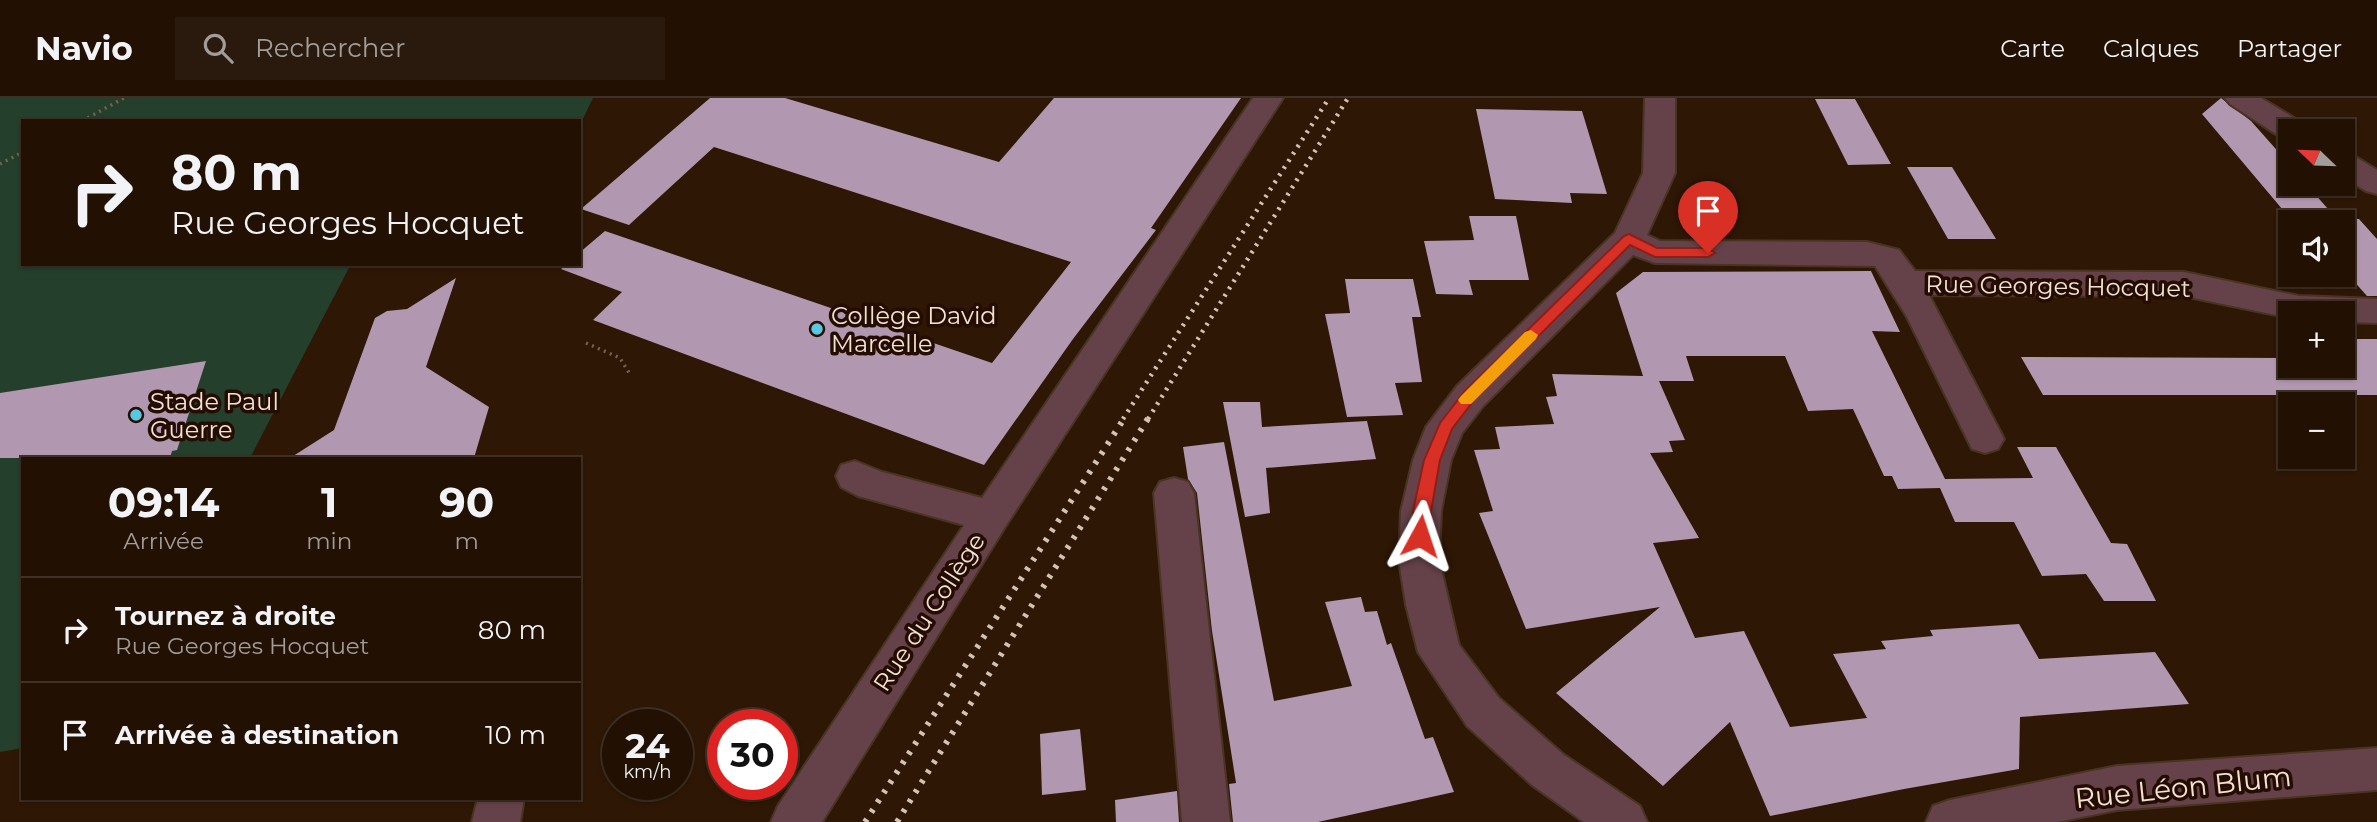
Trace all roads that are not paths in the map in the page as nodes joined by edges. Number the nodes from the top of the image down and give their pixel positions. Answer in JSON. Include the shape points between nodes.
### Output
{"nodes":[{"id":1,"x":1268,"y":98,"type":"edge"},
{"id":2,"x":1660,"y":98,"type":"edge"},
{"id":3,"x":2240,"y":98,"type":"edge"},
{"id":4,"x":2278,"y":122,"type":"edge"},
{"id":5,"x":2356,"y":171,"type":"edge"},
{"id":6,"x":2377,"y":184,"type":"edge"},
{"id":7,"x":1629,"y":239,"type":"junction"},
{"id":8,"x":1905,"y":283,"type":"junction"},
{"id":9,"x":2377,"y":311,"type":"edge"},
{"id":10,"x":1985,"y":439,"type":"dead end"},
{"id":11,"x":855,"y":476,"type":"dead end"},
{"id":12,"x":1174,"y":493,"type":"dead end"},
{"id":13,"x":991,"y":516,"type":"junction"},
{"id":14,"x":2377,"y":769,"type":"edge"},
{"id":15,"x":501,"y":800,"type":"edge"},
{"id":16,"x":496,"y":822,"type":"edge"},
{"id":17,"x":794,"y":822,"type":"edge"},
{"id":18,"x":1206,"y":822,"type":"edge"},
{"id":19,"x":1623,"y":822,"type":"edge"},
{"id":20,"x":1950,"y":822,"type":"edge"}],
"edges":[{"from":1,"to":13,"type":"street","name":"Rue du Collège"},
{"from":2,"to":7,"type":"street","via":[[1659,173]]},
{"from":3,"to":4,"type":"street"},
{"from":5,"to":6,"type":"street"},
{"from":7,"to":8,"type":"street","name":"Rue Georges Hocquet","via":[[1655,252],[1867,253],[1887,258]]},
{"from":7,"to":19,"type":"street","via":[[1469,396],[1445,427],[1421,511],[1419,560],[1440,652],[1483,712],[1548,770]]},
{"from":8,"to":9,"type":"street","name":"Rue Georges Hocquet","via":[[2184,284],[2298,308]]},
{"from":8,"to":10,"type":"street"},
{"from":11,"to":13,"type":"street","via":[[872,485]]},
{"from":12,"to":18,"type":"street"},
{"from":13,"to":17,"type":"street","name":"Rue du Collège"},
{"from":14,"to":20,"type":"street","name":"Rue Léon Blum","via":[[2117,788]]},
{"from":15,"to":16,"type":"street"}]}
